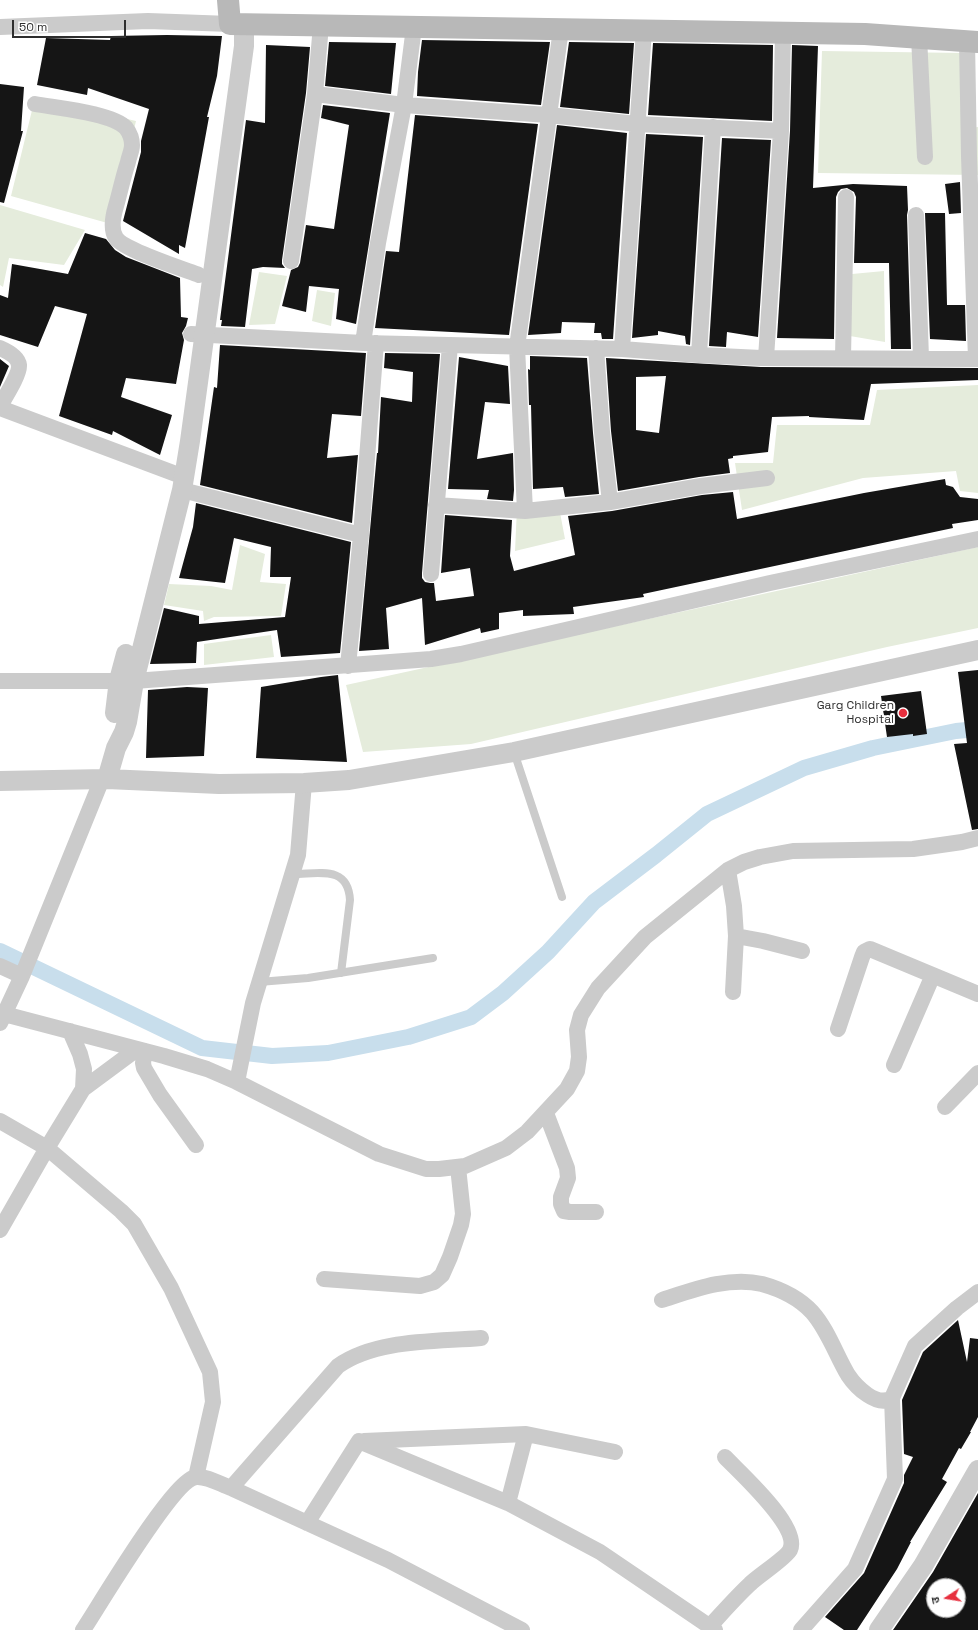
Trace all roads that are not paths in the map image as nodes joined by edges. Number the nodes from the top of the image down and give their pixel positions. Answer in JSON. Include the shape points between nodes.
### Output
{"nodes":[{"id":1,"x":228,"y":0,"type":"edge"},
{"id":2,"x":244,"y":0,"type":"edge"},
{"id":3,"x":237,"y":24,"type":"junction"},
{"id":4,"x":321,"y":25,"type":"junction"},
{"id":5,"x":0,"y":27,"type":"edge"},
{"id":6,"x":414,"y":27,"type":"junction"},
{"id":7,"x":560,"y":29,"type":"junction"},
{"id":8,"x":644,"y":30,"type":"junction"},
{"id":9,"x":783,"y":32,"type":"junction"},
{"id":10,"x":919,"y":37,"type":"junction"},
{"id":11,"x":973,"y":41,"type":"edge"},
{"id":12,"x":315,"y":94,"type":"junction"},
{"id":13,"x":36,"y":104,"type":"dead end"},
{"id":14,"x":404,"y":105,"type":"junction"},
{"id":15,"x":548,"y":115,"type":"junction"},
{"id":16,"x":637,"y":124,"type":"junction"},
{"id":17,"x":713,"y":127,"type":"junction"},
{"id":18,"x":780,"y":131,"type":"junction"},
{"id":19,"x":925,"y":157,"type":"dead end"},
{"id":20,"x":846,"y":197,"type":"dead end"},
{"id":21,"x":916,"y":215,"type":"dead end"},
{"id":22,"x":291,"y":262,"type":"dead end"},
{"id":23,"x":199,"y":275,"type":"junction"},
{"id":24,"x":197,"y":334,"type":"junction"},
{"id":25,"x":369,"y":343,"type":"junction"},
{"id":26,"x":450,"y":345,"type":"junction"},
{"id":27,"x":517,"y":347,"type":"junction"},
{"id":28,"x":0,"y":348,"type":"edge"},
{"id":29,"x":596,"y":348,"type":"junction"},
{"id":30,"x":622,"y":349,"type":"junction"},
{"id":31,"x":699,"y":355,"type":"junction"},
{"id":32,"x":766,"y":358,"type":"junction"},
{"id":33,"x":843,"y":358,"type":"junction"},
{"id":34,"x":921,"y":358,"type":"junction"},
{"id":35,"x":977,"y":359,"type":"edge"},
{"id":36,"x":0,"y":407,"type":"edge"},
{"id":37,"x":767,"y":478,"type":"dead end"},
{"id":38,"x":179,"y":480,"type":"junction"},
{"id":39,"x":610,"y":502,"type":"junction"},
{"id":40,"x":436,"y":505,"type":"junction"},
{"id":41,"x":525,"y":511,"type":"junction"},
{"id":42,"x":361,"y":535,"type":"junction"},
{"id":43,"x":978,"y":539,"type":"edge"},
{"id":44,"x":431,"y":574,"type":"dead end"},
{"id":45,"x":978,"y":650,"type":"edge"},
{"id":46,"x":348,"y":666,"type":"junction"},
{"id":47,"x":126,"y":680,"type":"junction"},
{"id":48,"x":0,"y":681,"type":"edge"},
{"id":49,"x":514,"y":752,"type":"junction"},
{"id":50,"x":105,"y":779,"type":"junction"},
{"id":51,"x":0,"y":781,"type":"edge"},
{"id":52,"x":304,"y":783,"type":"junction"},
{"id":53,"x":978,"y":838,"type":"edge"},
{"id":54,"x":728,"y":870,"type":"junction"},
{"id":55,"x":293,"y":874,"type":"junction"},
{"id":56,"x":562,"y":897,"type":"dead end"},
{"id":57,"x":736,"y":936,"type":"junction"},
{"id":58,"x":802,"y":951,"type":"dead end"},
{"id":59,"x":433,"y":958,"type":"dead end"},
{"id":60,"x":0,"y":966,"type":"edge"},
{"id":61,"x":341,"y":973,"type":"junction"},
{"id":62,"x":933,"y":975,"type":"junction"},
{"id":63,"x":22,"y":976,"type":"junction"},
{"id":64,"x":260,"y":982,"type":"junction"},
{"id":65,"x":733,"y":992,"type":"dead end"},
{"id":66,"x":978,"y":994,"type":"edge"},
{"id":67,"x":2,"y":1019,"type":"edge"},
{"id":68,"x":838,"y":1029,"type":"dead end"},
{"id":69,"x":70,"y":1031,"type":"junction"},
{"id":70,"x":141,"y":1050,"type":"junction"},
{"id":71,"x":894,"y":1065,"type":"dead end"},
{"id":72,"x":978,"y":1073,"type":"edge"},
{"id":73,"x":237,"y":1082,"type":"junction"},
{"id":74,"x":83,"y":1089,"type":"junction"},
{"id":75,"x":945,"y":1107,"type":"dead end"},
{"id":76,"x":546,"y":1113,"type":"junction"},
{"id":77,"x":0,"y":1121,"type":"edge"},
{"id":78,"x":196,"y":1145,"type":"dead end"},
{"id":79,"x":47,"y":1148,"type":"junction"},
{"id":80,"x":458,"y":1167,"type":"junction"},
{"id":81,"x":596,"y":1212,"type":"dead end"},
{"id":82,"x":0,"y":1230,"type":"edge"},
{"id":83,"x":324,"y":1279,"type":"dead end"},
{"id":84,"x":978,"y":1292,"type":"edge"},
{"id":85,"x":662,"y":1300,"type":"dead end"},
{"id":86,"x":481,"y":1338,"type":"dead end"},
{"id":87,"x":892,"y":1398,"type":"junction"},
{"id":88,"x":526,"y":1434,"type":"junction"},
{"id":89,"x":359,"y":1441,"type":"junction"},
{"id":90,"x":615,"y":1452,"type":"dead end"},
{"id":91,"x":725,"y":1457,"type":"dead end"},
{"id":92,"x":978,"y":1470,"type":"edge"},
{"id":93,"x":196,"y":1477,"type":"junction"},
{"id":94,"x":231,"y":1488,"type":"junction"},
{"id":95,"x":508,"y":1504,"type":"junction"},
{"id":96,"x":307,"y":1523,"type":"junction"},
{"id":97,"x":713,"y":1628,"type":"edge"},
{"id":98,"x":83,"y":1630,"type":"edge"},
{"id":99,"x":522,"y":1630,"type":"edge"},
{"id":100,"x":801,"y":1630,"type":"edge"},
{"id":101,"x":879,"y":1630,"type":"edge"}],
"edges":[{"from":1,"to":3,"type":"main road"},
{"from":2,"to":3,"type":"main road"},
{"from":3,"to":4,"type":"main road"},
{"from":3,"to":5,"type":"street","via":[[148,21]]},
{"from":3,"to":23,"type":"street","via":[[230,45]]},
{"from":3,"to":24,"type":"street","via":[[244,46]]},
{"from":4,"to":6,"type":"main road"},
{"from":4,"to":12,"type":"street"},
{"from":6,"to":7,"type":"main road"},
{"from":6,"to":14,"type":"street"},
{"from":7,"to":8,"type":"main road"},
{"from":7,"to":15,"type":"street"},
{"from":8,"to":9,"type":"main road"},
{"from":8,"to":16,"type":"street"},
{"from":9,"to":10,"type":"main road"},
{"from":9,"to":18,"type":"street"},
{"from":10,"to":11,"type":"main road"},
{"from":10,"to":19,"type":"street"},
{"from":11,"to":35,"type":"street","via":[[969,156]]},
{"from":12,"to":14,"type":"street"},
{"from":12,"to":22,"type":"street"},
{"from":13,"to":23,"type":"street","via":[[107,118],[126,128],[132,151],[114,212],[114,234],[123,244]]},
{"from":14,"to":15,"type":"street"},
{"from":14,"to":25,"type":"street","via":[[378,243]]},
{"from":15,"to":16,"type":"street"},
{"from":15,"to":27,"type":"street"},
{"from":16,"to":17,"type":"street"},
{"from":16,"to":30,"type":"street"},
{"from":17,"to":18,"type":"street"},
{"from":17,"to":31,"type":"street"},
{"from":18,"to":32,"type":"street"},
{"from":20,"to":33,"type":"street"},
{"from":21,"to":34,"type":"street"},
{"from":23,"to":24,"type":"street"},
{"from":24,"to":25,"type":"street"},
{"from":24,"to":38,"type":"street"},
{"from":25,"to":26,"type":"street"},
{"from":25,"to":42,"type":"street"},
{"from":26,"to":27,"type":"street"},
{"from":26,"to":40,"type":"street"},
{"from":27,"to":29,"type":"street"},
{"from":27,"to":41,"type":"street"},
{"from":28,"to":36,"type":"street","via":[[17,360],[19,366]]},
{"from":29,"to":30,"type":"street"},
{"from":29,"to":39,"type":"street"},
{"from":30,"to":31,"type":"street"},
{"from":31,"to":32,"type":"street"},
{"from":32,"to":33,"type":"street"},
{"from":33,"to":34,"type":"street"},
{"from":34,"to":35,"type":"street"},
{"from":36,"to":38,"type":"street"},
{"from":37,"to":39,"type":"street","via":[[701,486]]},
{"from":38,"to":42,"type":"street"},
{"from":38,"to":47,"type":"street"},
{"from":39,"to":41,"type":"street"},
{"from":40,"to":41,"type":"street"},
{"from":40,"to":44,"type":"street"},
{"from":42,"to":46,"type":"street"},
{"from":43,"to":46,"type":"street","via":[[770,583],[461,654]]},
{"from":45,"to":49,"type":"street"},
{"from":46,"to":47,"type":"street"},
{"from":47,"to":48,"type":"street"},
{"from":47,"to":50,"type":"street","via":[[113,721],[116,748]]},
{"from":49,"to":52,"type":"street","via":[[375,777]]},
{"from":49,"to":56,"type":"lane"},
{"from":50,"to":51,"type":"street"},
{"from":50,"to":52,"type":"street","via":[[187,784]]},
{"from":50,"to":63,"type":"street"},
{"from":52,"to":55,"type":"street","via":[[298,855]]},
{"from":53,"to":54,"type":"street","via":[[913,849],[793,851],[760,856]]},
{"from":54,"to":57,"type":"street"},
{"from":54,"to":76,"type":"street","via":[[645,937],[598,988],[581,1016],[577,1030],[577,1071],[567,1089]]},
{"from":55,"to":61,"type":"lane","via":[[340,876],[349,889],[350,900]]},
{"from":55,"to":64,"type":"street"},
{"from":57,"to":58,"type":"street"},
{"from":57,"to":65,"type":"street"},
{"from":59,"to":61,"type":"lane"},
{"from":60,"to":63,"type":"street"},
{"from":61,"to":64,"type":"lane"},
{"from":62,"to":66,"type":"street"},
{"from":62,"to":68,"type":"street","via":[[874,950],[867,950],[862,957]]},
{"from":62,"to":71,"type":"street"},
{"from":63,"to":67,"type":"street"},
{"from":64,"to":73,"type":"street"},
{"from":67,"to":69,"type":"street"},
{"from":69,"to":70,"type":"street"},
{"from":69,"to":74,"type":"street","via":[[84,1069]]},
{"from":70,"to":73,"type":"street","via":[[207,1069]]},
{"from":70,"to":74,"type":"street"},
{"from":70,"to":78,"type":"street","via":[[144,1068]]},
{"from":72,"to":75,"type":"street"},
{"from":73,"to":80,"type":"street","via":[[379,1154],[426,1169]]},
{"from":74,"to":79,"type":"street"},
{"from":76,"to":80,"type":"street","via":[[506,1148]]},
{"from":76,"to":81,"type":"street","via":[[568,1168],[568,1178],[561,1198],[564,1211]]},
{"from":77,"to":79,"type":"street"},
{"from":79,"to":82,"type":"street"},
{"from":79,"to":93,"type":"street","via":[[134,1224],[171,1288],[207,1365],[213,1402]]},
{"from":80,"to":83,"type":"street","via":[[461,1225],[442,1275],[434,1282],[420,1286]]},
{"from":84,"to":87,"type":"street","via":[[951,1312],[915,1346]]},
{"from":85,"to":87,"type":"street","via":[[710,1285],[738,1282],[752,1282],[778,1290],[794,1297],[813,1313],[858,1387],[880,1401]]},
{"from":86,"to":94,"type":"street","via":[[398,1345],[362,1353],[346,1360]]},
{"from":87,"to":100,"type":"street","via":[[895,1479],[855,1568]]},
{"from":88,"to":89,"type":"street"},
{"from":88,"to":90,"type":"street"},
{"from":88,"to":95,"type":"street"},
{"from":89,"to":95,"type":"street"},
{"from":89,"to":96,"type":"street"},
{"from":91,"to":97,"type":"street","via":[[762,1494],[784,1521],[791,1540],[790,1550],[751,1584]]},
{"from":92,"to":101,"type":"street","via":[[923,1566]]},
{"from":93,"to":94,"type":"street","via":[[206,1478]]},
{"from":93,"to":98,"type":"street","via":[[181,1487],[156,1517]]},
{"from":94,"to":96,"type":"street"},
{"from":95,"to":97,"type":"street","via":[[600,1552]]},
{"from":96,"to":99,"type":"street","via":[[388,1560]]}]}
